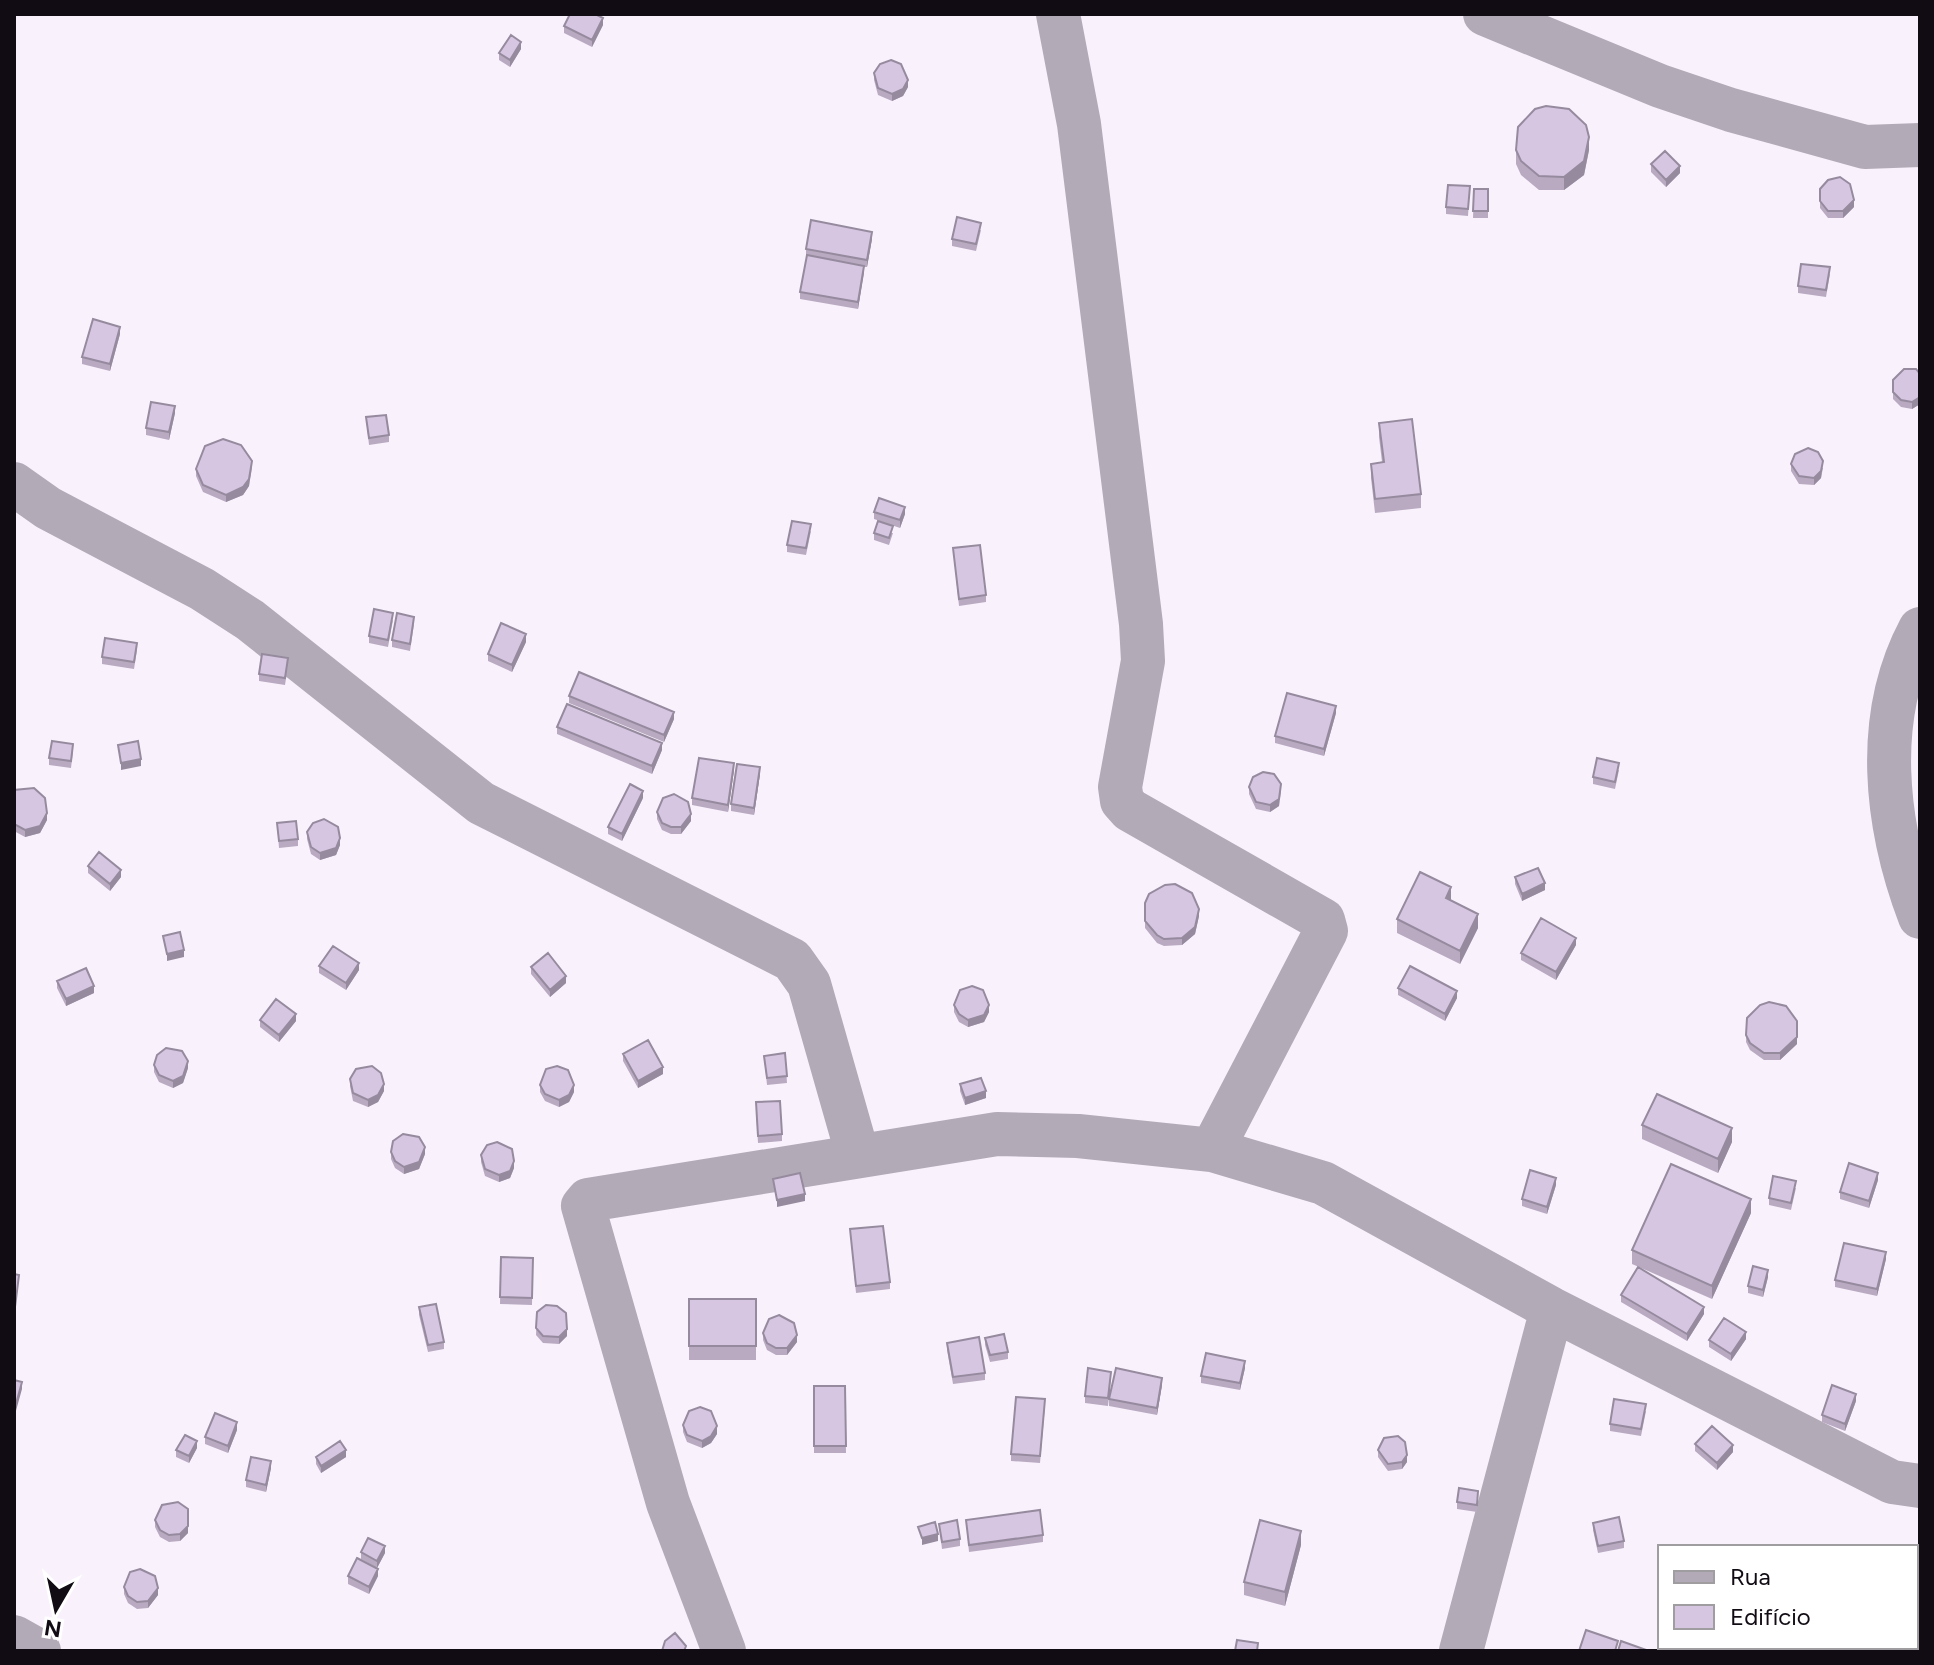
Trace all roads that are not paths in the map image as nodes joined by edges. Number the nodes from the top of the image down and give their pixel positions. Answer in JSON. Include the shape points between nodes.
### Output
{"nodes":[{"id":1,"x":1058,"y":14,"type":"edge"},
{"id":2,"x":1485,"y":14,"type":"edge"},
{"id":3,"x":1920,"y":145,"type":"edge"},
{"id":4,"x":14,"y":484,"type":"edge"},
{"id":5,"x":1920,"y":629,"type":"edge"},
{"id":6,"x":1920,"y":917,"type":"edge"},
{"id":7,"x":1212,"y":1150,"type":"junction"},
{"id":8,"x":858,"y":1156,"type":"junction"},
{"id":9,"x":1552,"y":1309,"type":"junction"},
{"id":10,"x":1920,"y":1486,"type":"edge"},
{"id":11,"x":14,"y":1637,"type":"edge"},
{"id":12,"x":39,"y":1651,"type":"edge"},
{"id":13,"x":724,"y":1651,"type":"edge"},
{"id":14,"x":1461,"y":1651,"type":"edge"}],
"edges":[{"from":1,"to":7,"type":"street","via":[[1079,124],[1141,624],[1143,661],[1120,787],[1122,801],[1323,920],[1326,931]]},
{"from":2,"to":3,"type":"street","via":[[1731,110],[1865,147]]},
{"from":4,"to":8,"type":"street","via":[[250,620],[481,803],[792,960],[809,984]]},
{"from":5,"to":6,"type":"street","via":[[1902,662],[1889,718],[1890,796],[1907,883]]},
{"from":7,"to":8,"type":"street","via":[[1078,1136],[997,1134]]},
{"from":7,"to":9,"type":"street","via":[[1323,1183]]},
{"from":8,"to":13,"type":"street","via":[[588,1200],[583,1206],[668,1503]]},
{"from":9,"to":10,"type":"street","via":[[1892,1482]]},
{"from":9,"to":14,"type":"street"},
{"from":11,"to":12,"type":"street"}]}
